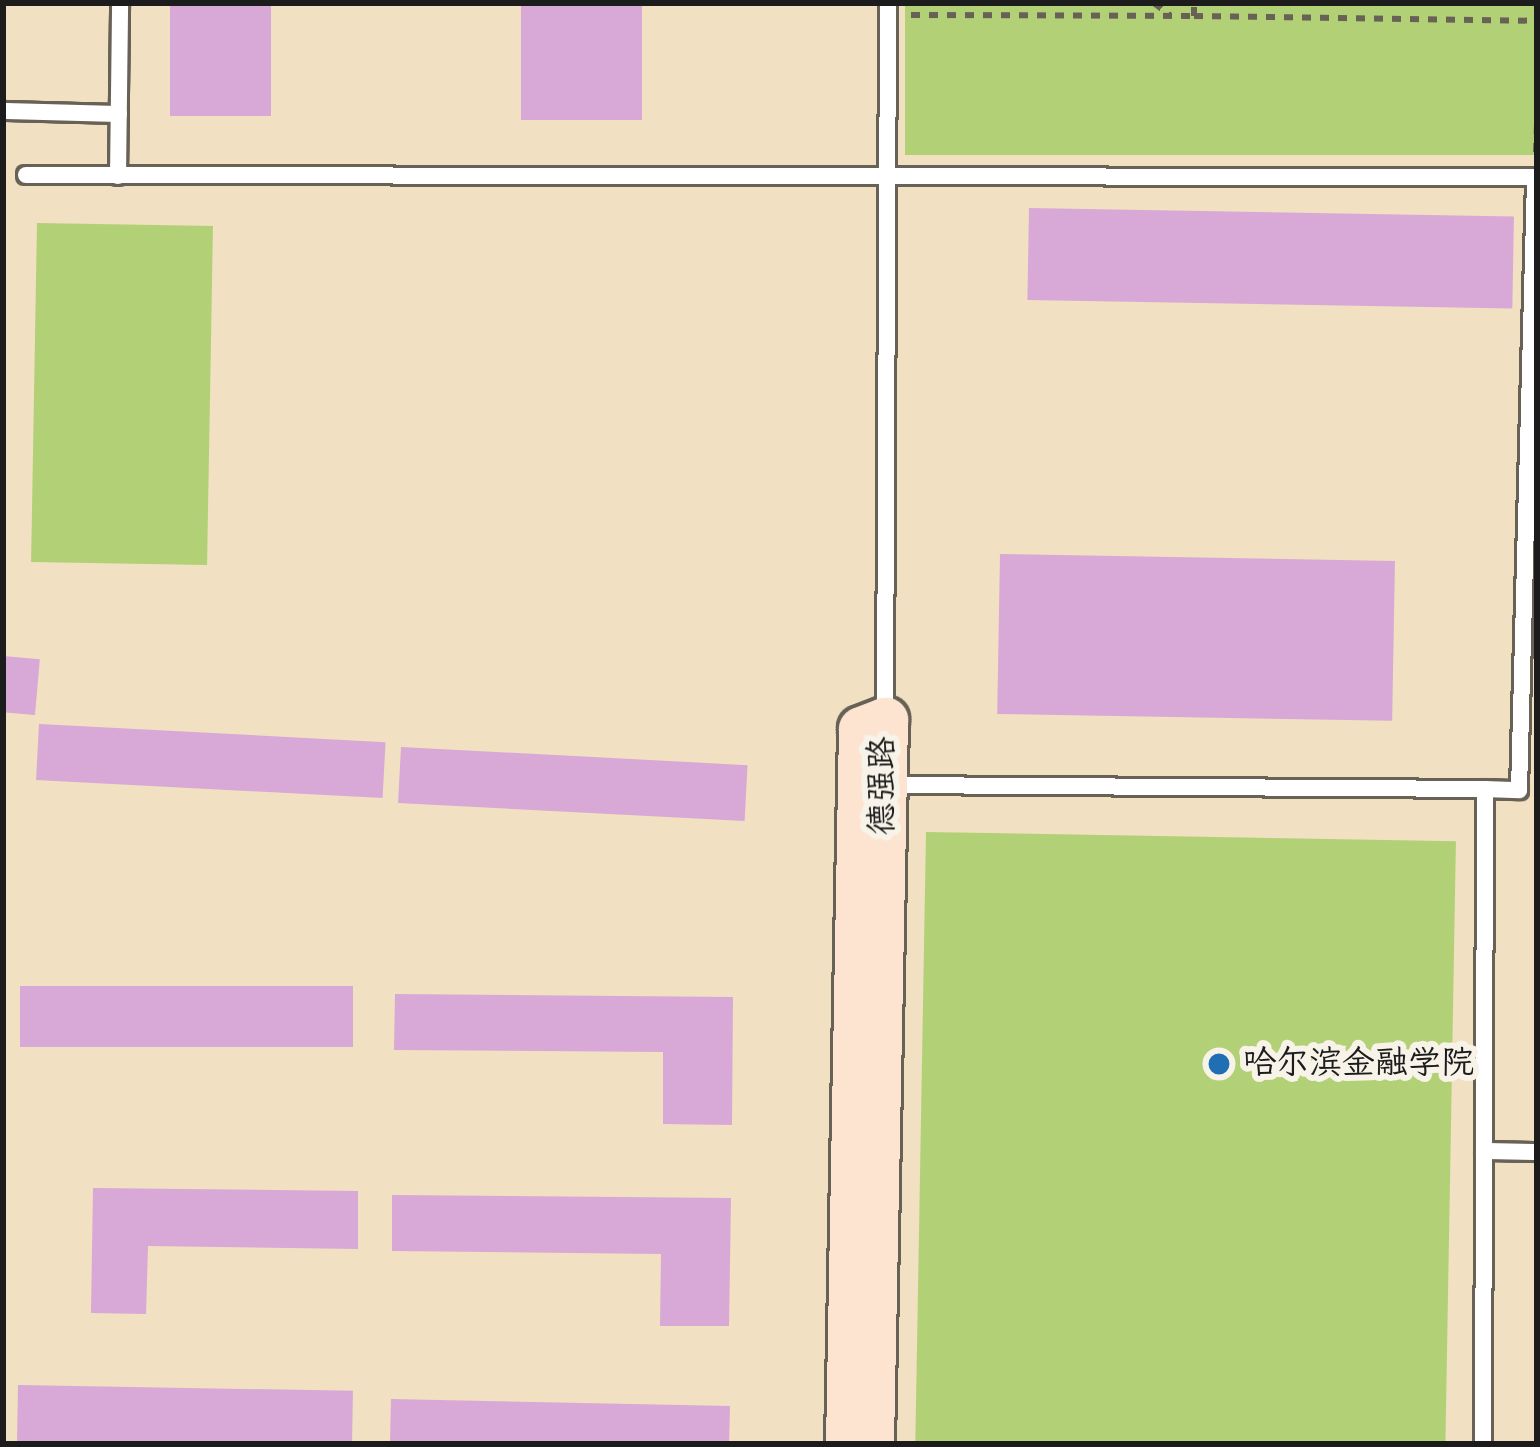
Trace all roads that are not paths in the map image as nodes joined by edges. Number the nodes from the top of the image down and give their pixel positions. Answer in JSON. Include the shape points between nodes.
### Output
{"nodes":[{"id":1,"x":120,"y":3,"type":"edge"},
{"id":2,"x":888,"y":9,"type":"edge"},
{"id":3,"x":3,"y":111,"type":"edge"},
{"id":4,"x":119,"y":114,"type":"junction"},
{"id":5,"x":26,"y":175,"type":"dead end"},
{"id":6,"x":118,"y":176,"type":"junction"},
{"id":7,"x":1536,"y":177,"type":"edge"},
{"id":8,"x":885,"y":720,"type":"junction"},
{"id":9,"x":884,"y":785,"type":"junction"},
{"id":10,"x":1485,"y":789,"type":"junction"},
{"id":11,"x":1484,"y":1151,"type":"junction"},
{"id":12,"x":1537,"y":1152,"type":"edge"},
{"id":13,"x":848,"y":1444,"type":"edge"},
{"id":14,"x":871,"y":1444,"type":"edge"},
{"id":15,"x":1483,"y":1444,"type":"edge"}],
"edges":[{"from":1,"to":4,"type":"lane"},
{"from":2,"to":8,"type":"lane"},
{"from":3,"to":4,"type":"lane"},
{"from":4,"to":6,"type":"lane"},
{"from":5,"to":6,"type":"lane"},
{"from":6,"to":7,"type":"lane"},
{"from":7,"to":10,"type":"lane","via":[[1519,790]]},
{"from":8,"to":9,"type":"street","name":"德强路"},
{"from":8,"to":13,"type":"street","name":"德强路","via":[[861,729]]},
{"from":9,"to":10,"type":"lane"},
{"from":9,"to":14,"type":"street","name":"德强路"},
{"from":10,"to":11,"type":"lane"},
{"from":11,"to":12,"type":"lane"},
{"from":11,"to":15,"type":"lane"}]}
